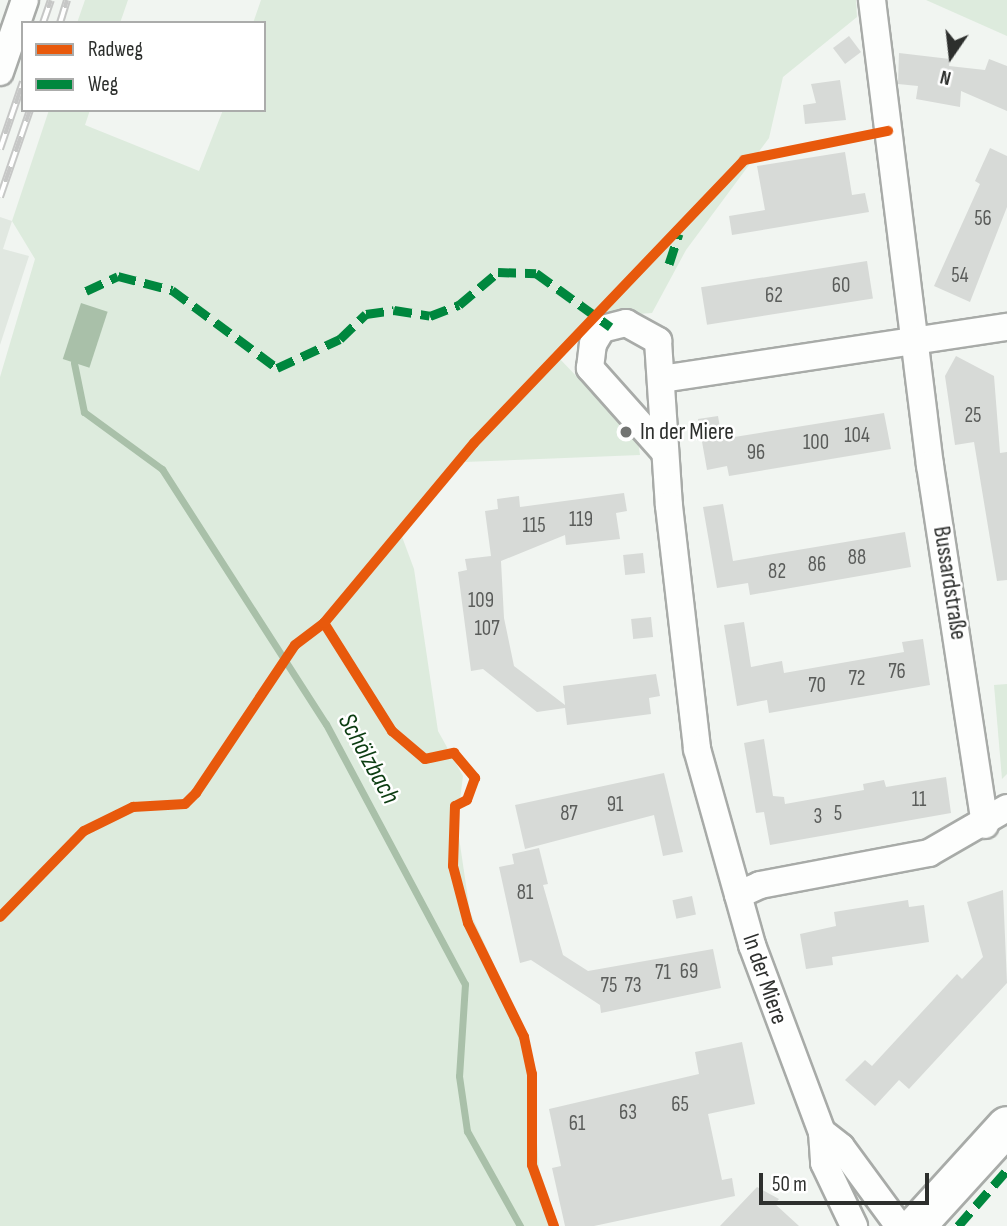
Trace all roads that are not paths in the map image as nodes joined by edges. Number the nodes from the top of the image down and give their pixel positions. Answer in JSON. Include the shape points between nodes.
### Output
{"nodes":[{"id":1,"x":24,"y":0,"type":"edge"},
{"id":2,"x":872,"y":0,"type":"edge"},
{"id":3,"x":0,"y":72,"type":"edge"},
{"id":4,"x":1007,"y":327,"type":"edge"},
{"id":5,"x":914,"y":342,"type":"junction"},
{"id":6,"x":662,"y":379,"type":"junction"},
{"id":7,"x":663,"y":450,"type":"junction"},
{"id":8,"x":1007,"y":808,"type":"edge"},
{"id":9,"x":985,"y":824,"type":"junction"},
{"id":10,"x":738,"y":895,"type":"junction"},
{"id":11,"x":1007,"y":1126,"type":"edge"},
{"id":12,"x":822,"y":1132,"type":"junction"},
{"id":13,"x":854,"y":1226,"type":"edge"},
{"id":14,"x":898,"y":1226,"type":"edge"},
{"id":15,"x":916,"y":1226,"type":"edge"}],
"edges":[{"from":1,"to":3,"type":"street"},
{"from":2,"to":5,"type":"street","name":"Bussardstraße"},
{"from":4,"to":5,"type":"street"},
{"from":5,"to":6,"type":"street"},
{"from":5,"to":9,"type":"street","name":"Bussardstraße"},
{"from":6,"to":7,"type":"street","name":"In der Miere"},
{"from":6,"to":7,"type":"street","name":"In der Miere","via":[[658,341],[626,323],[602,329],[593,344],[590,368]]},
{"from":7,"to":10,"type":"street","name":"In der Miere","via":[[697,748]]},
{"from":8,"to":9,"type":"street"},
{"from":9,"to":10,"type":"street","via":[[929,853],[888,865],[760,885]]},
{"from":10,"to":12,"type":"street","name":"In der Miere","via":[[775,1013]]},
{"from":11,"to":15,"type":"main road"},
{"from":12,"to":13,"type":"street","name":"In der Miere","via":[[824,1163]]},
{"from":12,"to":14,"type":"street","name":"In der Miere","via":[[841,1147]]}]}
